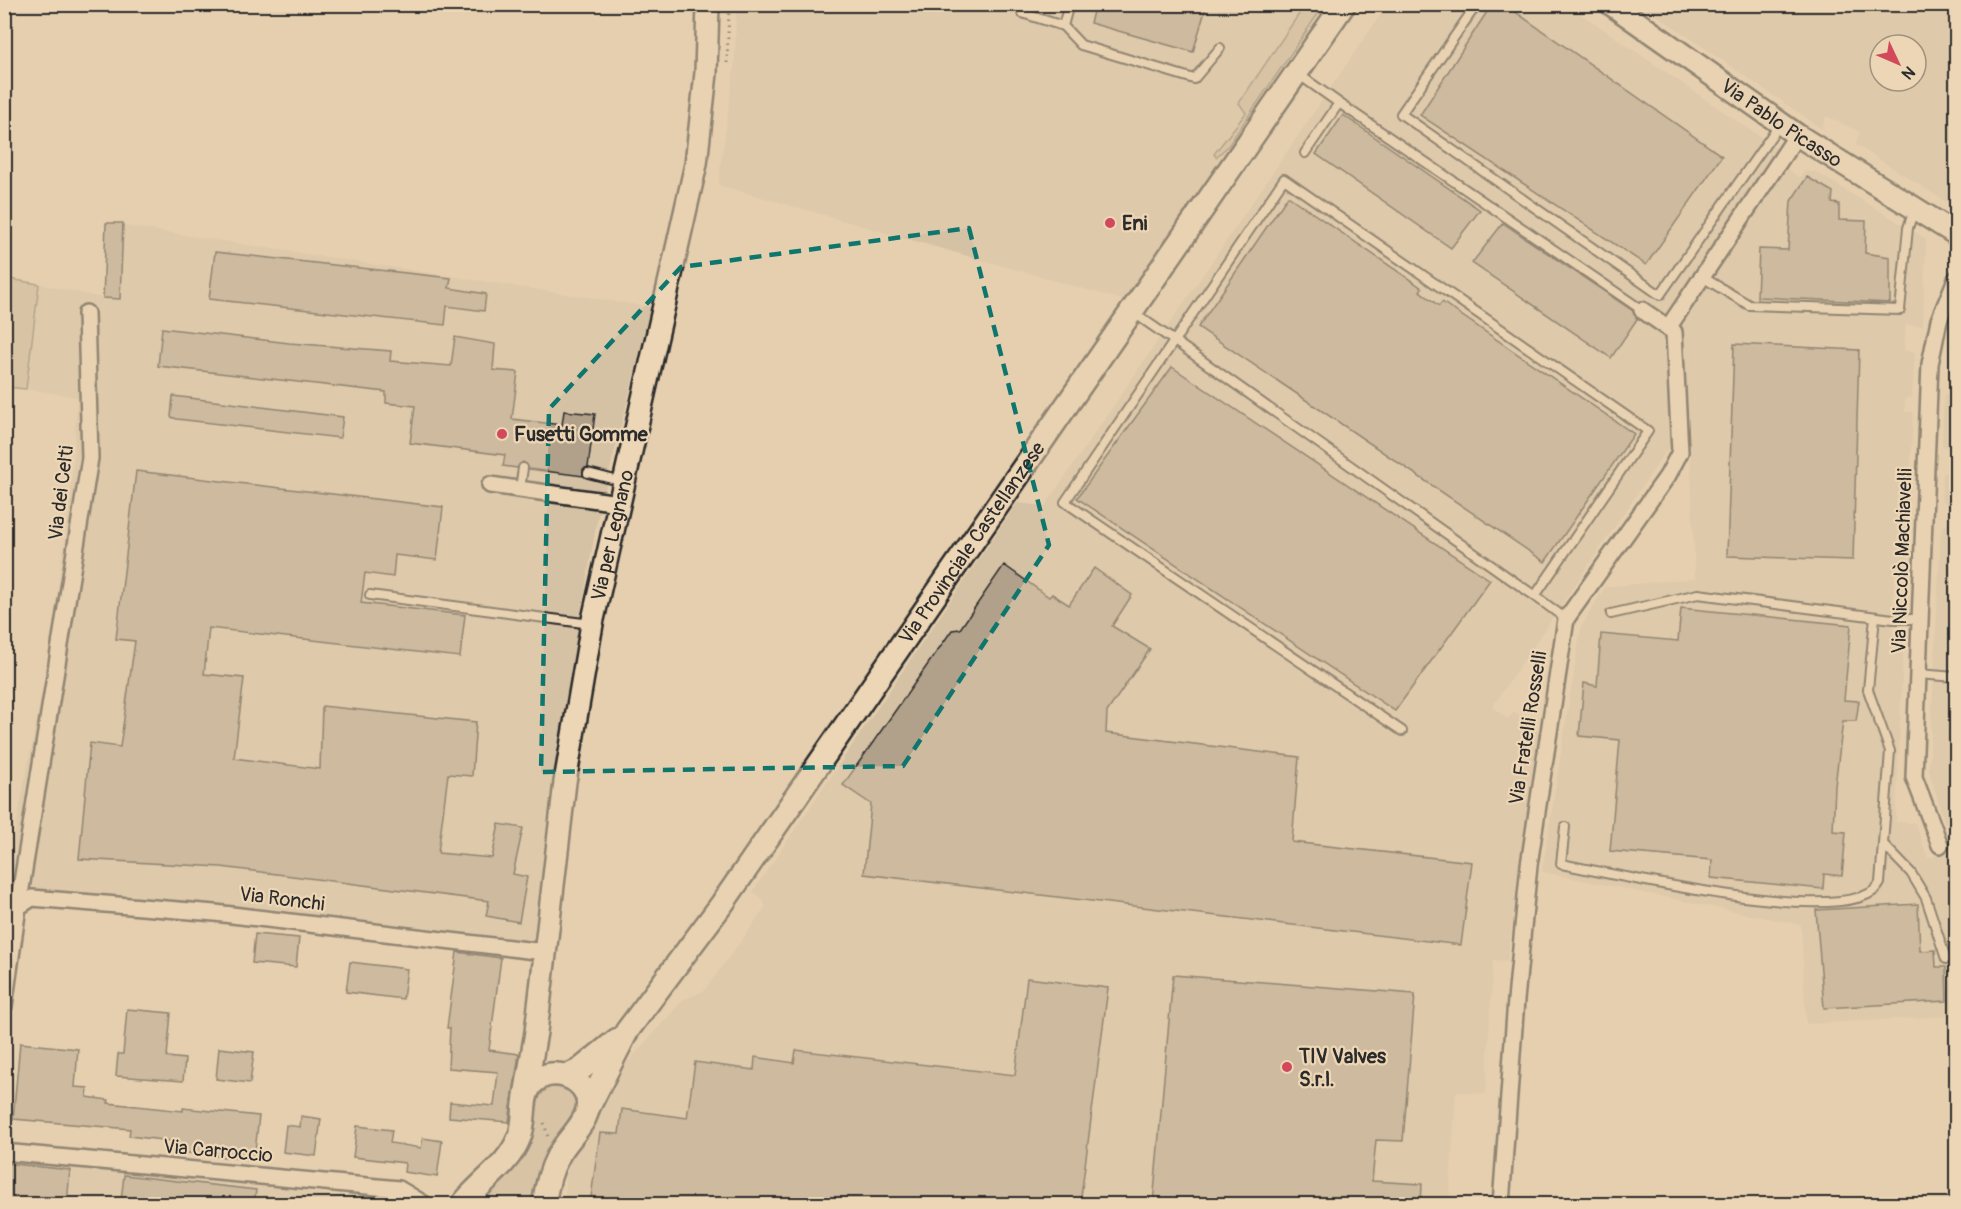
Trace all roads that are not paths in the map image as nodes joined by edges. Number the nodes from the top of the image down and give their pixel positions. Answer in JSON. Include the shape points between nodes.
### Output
{"nodes":[{"id":1,"x":708,"y":4,"type":"edge"},
{"id":2,"x":1024,"y":4,"type":"edge"},
{"id":3,"x":1069,"y":4,"type":"edge"},
{"id":4,"x":1344,"y":4,"type":"edge"},
{"id":5,"x":1477,"y":4,"type":"edge"},
{"id":6,"x":1611,"y":4,"type":"edge"},
{"id":7,"x":1063,"y":26,"type":"junction"},
{"id":8,"x":1220,"y":48,"type":"dead end"},
{"id":9,"x":1296,"y":72,"type":"junction"},
{"id":10,"x":1339,"y":103,"type":"junction"},
{"id":11,"x":1788,"y":129,"type":"junction"},
{"id":12,"x":1305,"y":153,"type":"dead end"},
{"id":13,"x":1914,"y":208,"type":"junction"},
{"id":14,"x":1956,"y":234,"type":"edge"},
{"id":15,"x":1956,"y":279,"type":"edge"},
{"id":16,"x":1708,"y":281,"type":"dead end"},
{"id":17,"x":1642,"y":310,"type":"joint"},
{"id":18,"x":1130,"y":311,"type":"junction"},
{"id":19,"x":86,"y":313,"type":"dead end"},
{"id":20,"x":1668,"y":328,"type":"junction"},
{"id":21,"x":1173,"y":340,"type":"junction"},
{"id":22,"x":523,"y":468,"type":"dead end"},
{"id":23,"x":588,"y":473,"type":"dead end"},
{"id":24,"x":624,"y":482,"type":"junction"},
{"id":25,"x":490,"y":485,"type":"dead end"},
{"id":26,"x":520,"y":489,"type":"junction"},
{"id":27,"x":620,"y":503,"type":"junction"},
{"id":28,"x":370,"y":595,"type":"dead end"},
{"id":29,"x":1535,"y":596,"type":"junction"},
{"id":30,"x":1611,"y":614,"type":"dead end"},
{"id":31,"x":1875,"y":617,"type":"junction"},
{"id":32,"x":1566,"y":619,"type":"junction"},
{"id":33,"x":1920,"y":619,"type":"junction"},
{"id":34,"x":592,"y":624,"type":"junction"},
{"id":35,"x":1918,"y":674,"type":"junction"},
{"id":36,"x":1956,"y":676,"type":"edge"},
{"id":37,"x":1402,"y":731,"type":"dead end"},
{"id":38,"x":1565,"y":827,"type":"dead end"},
{"id":39,"x":1883,"y":844,"type":"junction"},
{"id":40,"x":1940,"y":845,"type":"dead end"},
{"id":41,"x":18,"y":907,"type":"junction"},
{"id":42,"x":544,"y":952,"type":"junction"},
{"id":43,"x":1946,"y":959,"type":"dead end"},
{"id":44,"x":4,"y":1006,"type":"edge"},
{"id":45,"x":627,"y":1031,"type":"junction"},
{"id":46,"x":536,"y":1032,"type":"junction"},
{"id":47,"x":561,"y":1075,"type":"junction"},
{"id":48,"x":525,"y":1096,"type":"junction"},
{"id":49,"x":588,"y":1108,"type":"junction"},
{"id":50,"x":4,"y":1152,"type":"edge"},
{"id":51,"x":424,"y":1204,"type":"edge"},
{"id":52,"x":463,"y":1204,"type":"edge"},
{"id":53,"x":544,"y":1204,"type":"edge"},
{"id":54,"x":1501,"y":1204,"type":"edge"}],
"edges":[{"from":1,"to":24,"type":"street","name":"Via per Legnano","via":[[706,73],[696,164]]},
{"from":2,"to":7,"type":"lane","via":[[1022,13]]},
{"from":3,"to":7,"type":"lane"},
{"from":4,"to":9,"type":"main road","name":"Via Provinciale Castellanzese"},
{"from":5,"to":11,"type":"lane","via":[[1401,114],[1660,295]]},
{"from":6,"to":11,"type":"street","name":"Via Pablo Picasso"},
{"from":7,"to":8,"type":"lane","via":[[1081,45],[1194,79]]},
{"from":9,"to":10,"type":"lane"},
{"from":9,"to":18,"type":"main road","name":"Via Provinciale Castellanzese"},
{"from":10,"to":12,"type":"lane"},
{"from":10,"to":17,"type":"lane"},
{"from":11,"to":13,"type":"street","name":"Via Pablo Picasso"},
{"from":11,"to":20,"type":"street"},
{"from":13,"to":14,"type":"street","name":"Via Pablo Picasso"},
{"from":13,"to":16,"type":"lane","via":[[1908,228],[1900,310],[1749,305]]},
{"from":15,"to":33,"type":"street","name":"Via Niccolò Machiavelli","via":[[1939,320],[1930,364]]},
{"from":17,"to":20,"type":"street"},
{"from":18,"to":21,"type":"lane"},
{"from":18,"to":45,"type":"main road","name":"Via Provinciale Castellanzese","via":[[722,904]]},
{"from":19,"to":41,"type":"street","name":"Via dei Celti","via":[[90,458]]},
{"from":20,"to":32,"type":"street","name":"Via Fratelli Rosselli","via":[[1674,332],[1680,452],[1668,475]]},
{"from":21,"to":29,"type":"lane"},
{"from":21,"to":29,"type":"lane","via":[[1284,179],[1648,431]]},
{"from":21,"to":37,"type":"lane","via":[[1065,502]]},
{"from":22,"to":26,"type":"lane"},
{"from":23,"to":24,"type":"lane"},
{"from":24,"to":27,"type":"street","name":"Via per Legnano"},
{"from":25,"to":26,"type":"street"},
{"from":26,"to":27,"type":"street"},
{"from":27,"to":34,"type":"street","name":"Via per Legnano"},
{"from":28,"to":34,"type":"lane"},
{"from":29,"to":32,"type":"lane"},
{"from":30,"to":31,"type":"lane","via":[[1698,594]]},
{"from":31,"to":33,"type":"lane"},
{"from":31,"to":39,"type":"lane","via":[[1868,690],[1890,751]]},
{"from":32,"to":54,"type":"street","name":"Via Fratelli Rosselli","via":[[1529,865]]},
{"from":33,"to":35,"type":"street","name":"Via Niccolò Machiavelli"},
{"from":34,"to":42,"type":"street","name":"Via per Legnano"},
{"from":35,"to":36,"type":"lane"},
{"from":35,"to":40,"type":"street","name":"Via Niccolò Machiavelli","via":[[1914,777]]},
{"from":38,"to":39,"type":"lane","via":[[1561,864],[1796,903],[1841,902],[1870,895],[1880,883]]},
{"from":39,"to":43,"type":"lane","via":[[1911,873],[1926,898]]},
{"from":41,"to":42,"type":"street","name":"Via Ronchi","via":[[32,898],[204,912]]},
{"from":41,"to":44,"type":"street","name":"Via dei Celti"},
{"from":42,"to":46,"type":"street","name":"Via per Legnano"},
{"from":45,"to":47,"type":"main road","name":"Via Provinciale Castellanzese","via":[[597,1057]]},
{"from":45,"to":49,"type":"main road","name":"Via Provinciale Castellanzese"},
{"from":46,"to":47,"type":"street","name":"Via per Legnano","via":[[541,1061]]},
{"from":46,"to":48,"type":"street","name":"Via per Legnano"},
{"from":47,"to":48,"type":"main road","name":"Via Provinciale Castellanzese","via":[[542,1077]]},
{"from":47,"to":49,"type":"main road","via":[[579,1082],[587,1092]]},
{"from":48,"to":52,"type":"main road","via":[[519,1139],[507,1159]]},
{"from":49,"to":53,"type":"main road","name":"Via Provinciale Castellanzese","via":[[558,1156]]},
{"from":50,"to":51,"type":"street","name":"Via Carroccio","via":[[399,1189]]}]}
